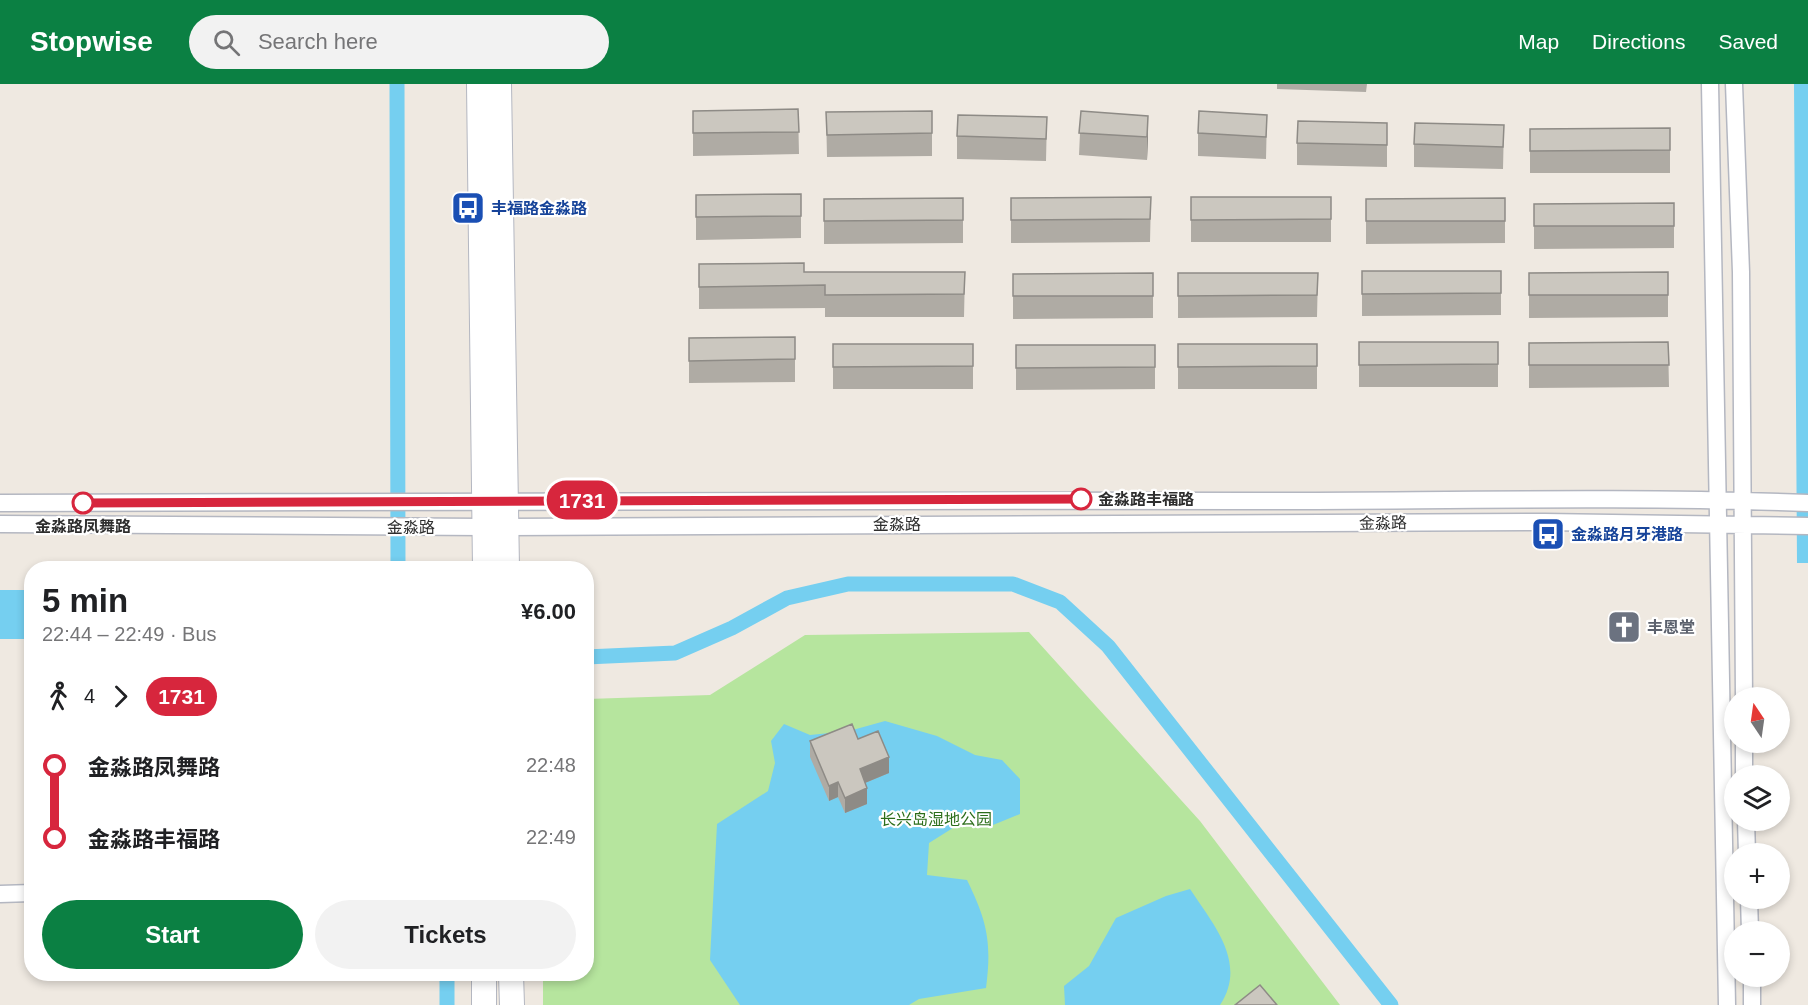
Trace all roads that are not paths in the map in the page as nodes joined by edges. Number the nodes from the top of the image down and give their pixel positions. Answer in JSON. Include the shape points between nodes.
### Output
{"nodes":[{"id":1,"x":479,"y":84,"type":"edge"},
{"id":2,"x":499,"y":84,"type":"edge"},
{"id":3,"x":1710,"y":84,"type":"edge"},
{"id":4,"x":1734,"y":84,"type":"edge"},
{"id":5,"x":1718,"y":499,"type":"junction"},
{"id":6,"x":1743,"y":499,"type":"junction"},
{"id":7,"x":495,"y":500,"type":"junction"},
{"id":8,"x":1801,"y":502,"type":"edge"},
{"id":9,"x":0,"y":503,"type":"edge"},
{"id":10,"x":0,"y":524,"type":"edge"},
{"id":11,"x":1719,"y":524,"type":"junction"},
{"id":12,"x":1744,"y":525,"type":"junction"},
{"id":13,"x":495,"y":526,"type":"junction"},
{"id":14,"x":1801,"y":526,"type":"edge"},
{"id":15,"x":487,"y":561,"type":"edge"},
{"id":16,"x":505,"y":561,"type":"edge"},
{"id":17,"x":1744,"y":687,"type":"edge"},
{"id":18,"x":24,"y":893,"type":"edge"},
{"id":19,"x":0,"y":894,"type":"edge"},
{"id":20,"x":484,"y":981,"type":"edge"},
{"id":21,"x":511,"y":981,"type":"edge"},
{"id":22,"x":1752,"y":987,"type":"edge"},
{"id":23,"x":484,"y":1005,"type":"edge"},
{"id":24,"x":512,"y":1005,"type":"edge"},
{"id":25,"x":1727,"y":1005,"type":"edge"},
{"id":26,"x":1752,"y":1005,"type":"edge"}],
"edges":[{"from":1,"to":7,"type":"street"},
{"from":2,"to":7,"type":"street"},
{"from":3,"to":5,"type":"street"},
{"from":4,"to":6,"type":"street"},
{"from":5,"to":6,"type":"street","name":"金淼路"},
{"from":5,"to":7,"type":"street","name":"金淼路"},
{"from":5,"to":11,"type":"street"},
{"from":6,"to":8,"type":"street","name":"金淼路"},
{"from":6,"to":12,"type":"street"},
{"from":7,"to":9,"type":"street","name":"金淼路"},
{"from":7,"to":13,"type":"street"},
{"from":10,"to":13,"type":"street","name":"金淼路"},
{"from":11,"to":12,"type":"street","name":"金淼路"},
{"from":11,"to":13,"type":"street","name":"金淼路"},
{"from":11,"to":25,"type":"street"},
{"from":12,"to":14,"type":"street","name":"金淼路"},
{"from":12,"to":17,"type":"street"},
{"from":13,"to":15,"type":"street"},
{"from":13,"to":16,"type":"street"},
{"from":18,"to":19,"type":"street"},
{"from":20,"to":23,"type":"street"},
{"from":21,"to":24,"type":"street"},
{"from":22,"to":26,"type":"street"}]}
